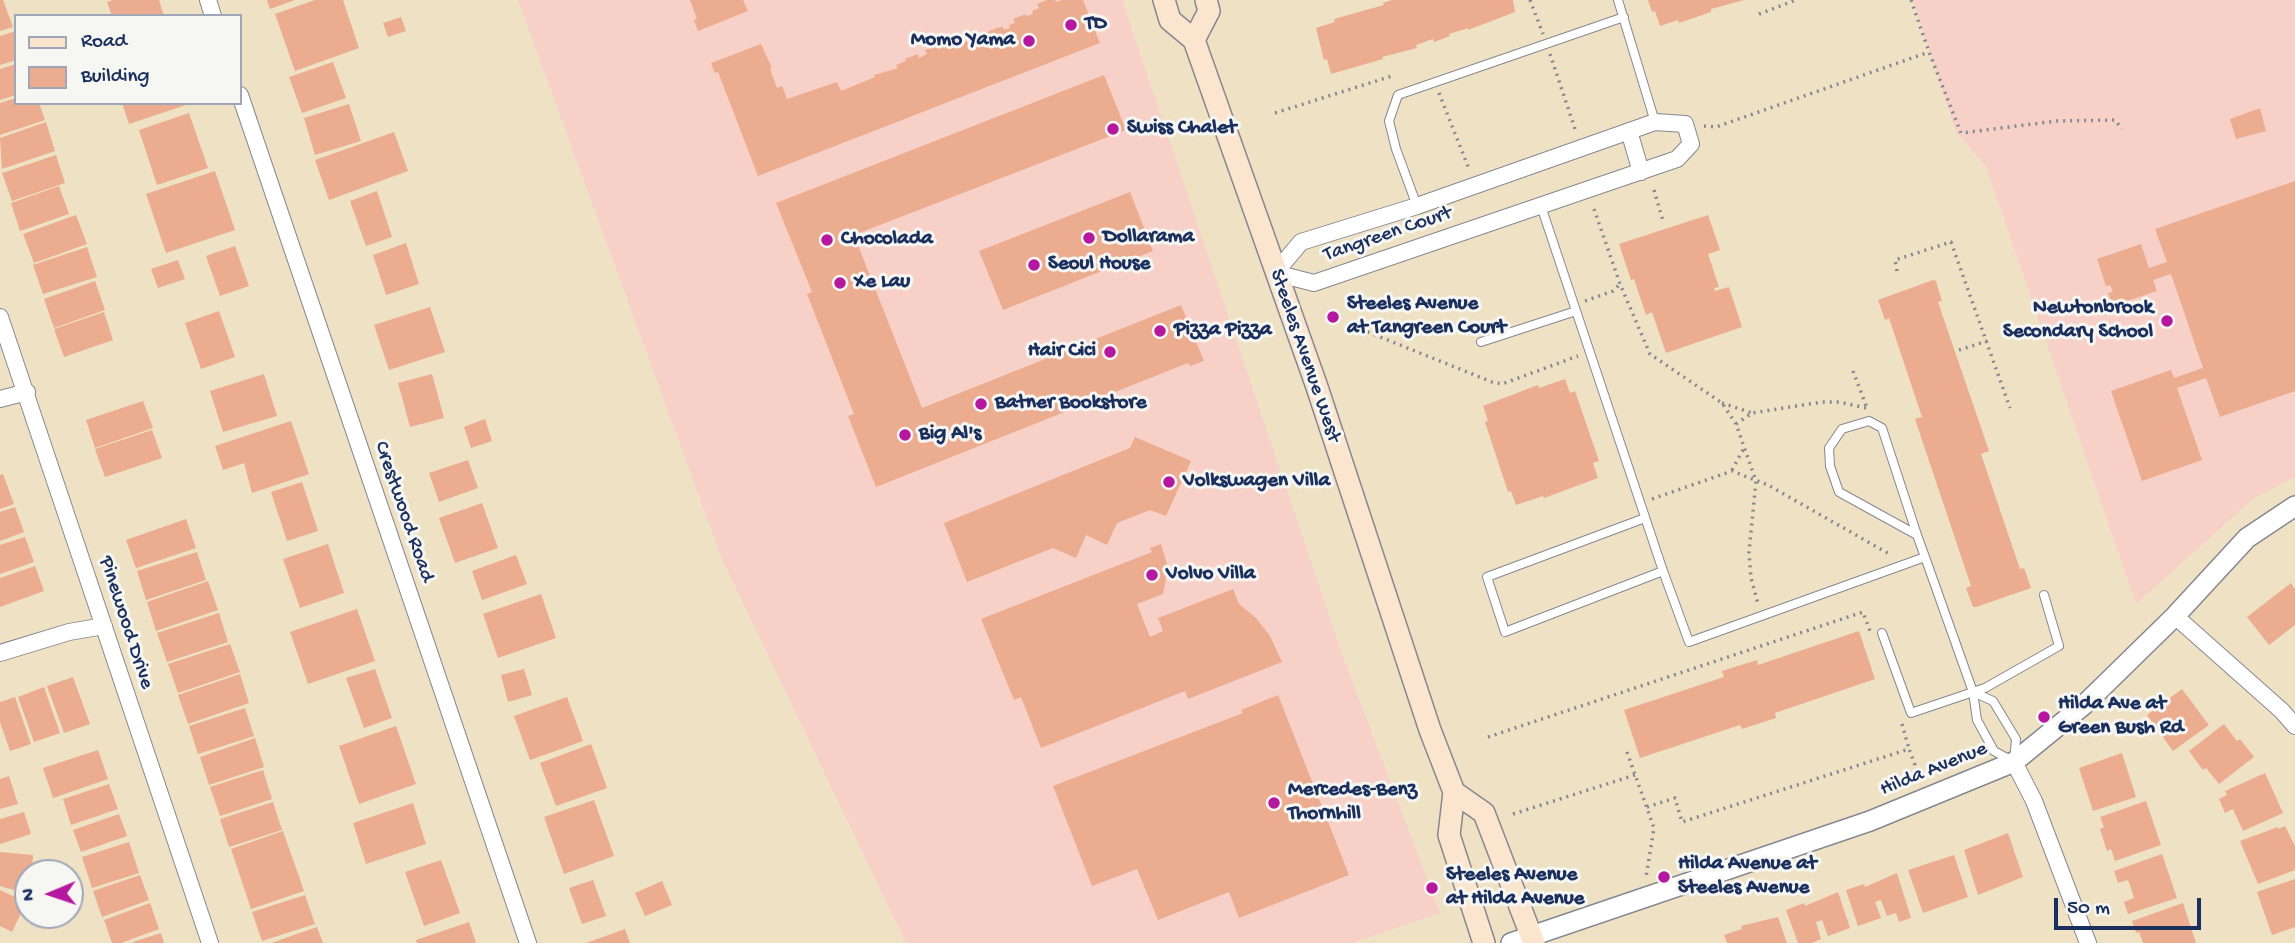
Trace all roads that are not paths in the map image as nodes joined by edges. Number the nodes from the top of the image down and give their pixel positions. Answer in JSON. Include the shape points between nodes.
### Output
{"nodes":[{"id":1,"x":1164,"y":0,"type":"edge"},
{"id":2,"x":1206,"y":0,"type":"edge"},
{"id":3,"x":1618,"y":0,"type":"edge"},
{"id":4,"x":1624,"y":17,"type":"junction"},
{"id":5,"x":1194,"y":40,"type":"junction"},
{"id":6,"x":242,"y":101,"type":"edge"},
{"id":7,"x":1655,"y":121,"type":"junction"},
{"id":8,"x":1629,"y":131,"type":"junction"},
{"id":9,"x":1642,"y":172,"type":"junction"},
{"id":10,"x":1417,"y":206,"type":"junction"},
{"id":11,"x":1541,"y":206,"type":"junction"},
{"id":12,"x":1275,"y":273,"type":"junction"},
{"id":13,"x":1575,"y":308,"type":"junction"},
{"id":14,"x":0,"y":317,"type":"edge"},
{"id":15,"x":1480,"y":342,"type":"dead end"},
{"id":16,"x":27,"y":392,"type":"junction"},
{"id":17,"x":0,"y":400,"type":"edge"},
{"id":18,"x":2295,"y":506,"type":"edge"},
{"id":19,"x":1645,"y":518,"type":"junction"},
{"id":20,"x":1917,"y":535,"type":"junction"},
{"id":21,"x":1925,"y":557,"type":"junction"},
{"id":22,"x":1663,"y":571,"type":"junction"},
{"id":23,"x":2043,"y":595,"type":"dead end"},
{"id":24,"x":2175,"y":616,"type":"junction"},
{"id":25,"x":104,"y":626,"type":"junction"},
{"id":26,"x":1882,"y":632,"type":"dead end"},
{"id":27,"x":0,"y":653,"type":"edge"},
{"id":28,"x":1973,"y":692,"type":"junction"},
{"id":29,"x":2295,"y":726,"type":"edge"},
{"id":30,"x":2014,"y":762,"type":"junction"},
{"id":31,"x":1454,"y":792,"type":"junction"},
{"id":32,"x":1533,"y":940,"type":"edge"},
{"id":33,"x":210,"y":943,"type":"edge"},
{"id":34,"x":528,"y":943,"type":"edge"},
{"id":35,"x":1484,"y":943,"type":"edge"},
{"id":36,"x":1510,"y":943,"type":"edge"},
{"id":37,"x":2088,"y":943,"type":"edge"}],
"edges":[{"from":1,"to":5,"type":"main road","name":"Steeles Avenue West","via":[[1170,20]]},
{"from":2,"to":5,"type":"main road","via":[[1209,11]]},
{"from":3,"to":4,"type":"lane"},
{"from":4,"to":7,"type":"lane"},
{"from":4,"to":10,"type":"lane","via":[[1398,95],[1389,121]]},
{"from":5,"to":12,"type":"main road","name":"Steeles Avenue West"},
{"from":6,"to":34,"type":"street","name":"Crestwood Road"},
{"from":7,"to":8,"type":"street","name":"Tangreen Court"},
{"from":7,"to":9,"type":"street","name":"Tangreen Court","via":[[1685,124],[1691,144],[1677,159]]},
{"from":8,"to":9,"type":"street"},
{"from":8,"to":10,"type":"street","name":"Tangreen Court"},
{"from":9,"to":11,"type":"street","name":"Tangreen Court"},
{"from":10,"to":12,"type":"street","name":"Tangreen Court","via":[[1301,242]]},
{"from":11,"to":12,"type":"street","name":"Tangreen Court","via":[[1314,283]]},
{"from":11,"to":13,"type":"lane"},
{"from":12,"to":31,"type":"main road","name":"Steeles Avenue West"},
{"from":13,"to":15,"type":"lane"},
{"from":13,"to":19,"type":"lane"},
{"from":14,"to":16,"type":"street","name":"Pinewood Drive"},
{"from":16,"to":17,"type":"street"},
{"from":16,"to":25,"type":"street","name":"Pinewood Drive"},
{"from":18,"to":24,"type":"street","name":"Hilda Avenue","via":[[2247,538]]},
{"from":19,"to":22,"type":"lane"},
{"from":19,"to":22,"type":"lane","via":[[1487,577],[1505,632]]},
{"from":20,"to":20,"type":"lane","via":[[1882,428],[1869,421],[1842,429],[1829,448],[1839,492]]},
{"from":20,"to":21,"type":"lane"},
{"from":21,"to":22,"type":"lane","via":[[1689,642]]},
{"from":21,"to":28,"type":"lane"},
{"from":23,"to":28,"type":"lane","via":[[2059,646]]},
{"from":24,"to":29,"type":"street"},
{"from":24,"to":30,"type":"street","name":"Hilda Avenue","via":[[2085,704]]},
{"from":25,"to":27,"type":"street"},
{"from":25,"to":33,"type":"street","name":"Pinewood Drive"},
{"from":26,"to":28,"type":"lane","via":[[1912,713]]},
{"from":28,"to":30,"type":"lane","via":[[1977,720],[1994,751]]},
{"from":28,"to":30,"type":"lane","via":[[1993,701],[2016,740]]},
{"from":30,"to":32,"type":"street","name":"Hilda Avenue","via":[[1870,821]]},
{"from":30,"to":37,"type":"street","via":[[2034,801]]},
{"from":31,"to":32,"type":"main road","via":[[1484,813]]},
{"from":31,"to":35,"type":"main road","name":"Steeles Avenue West","via":[[1449,835]]},
{"from":32,"to":36,"type":"street","name":"Hilda Avenue"}]}
